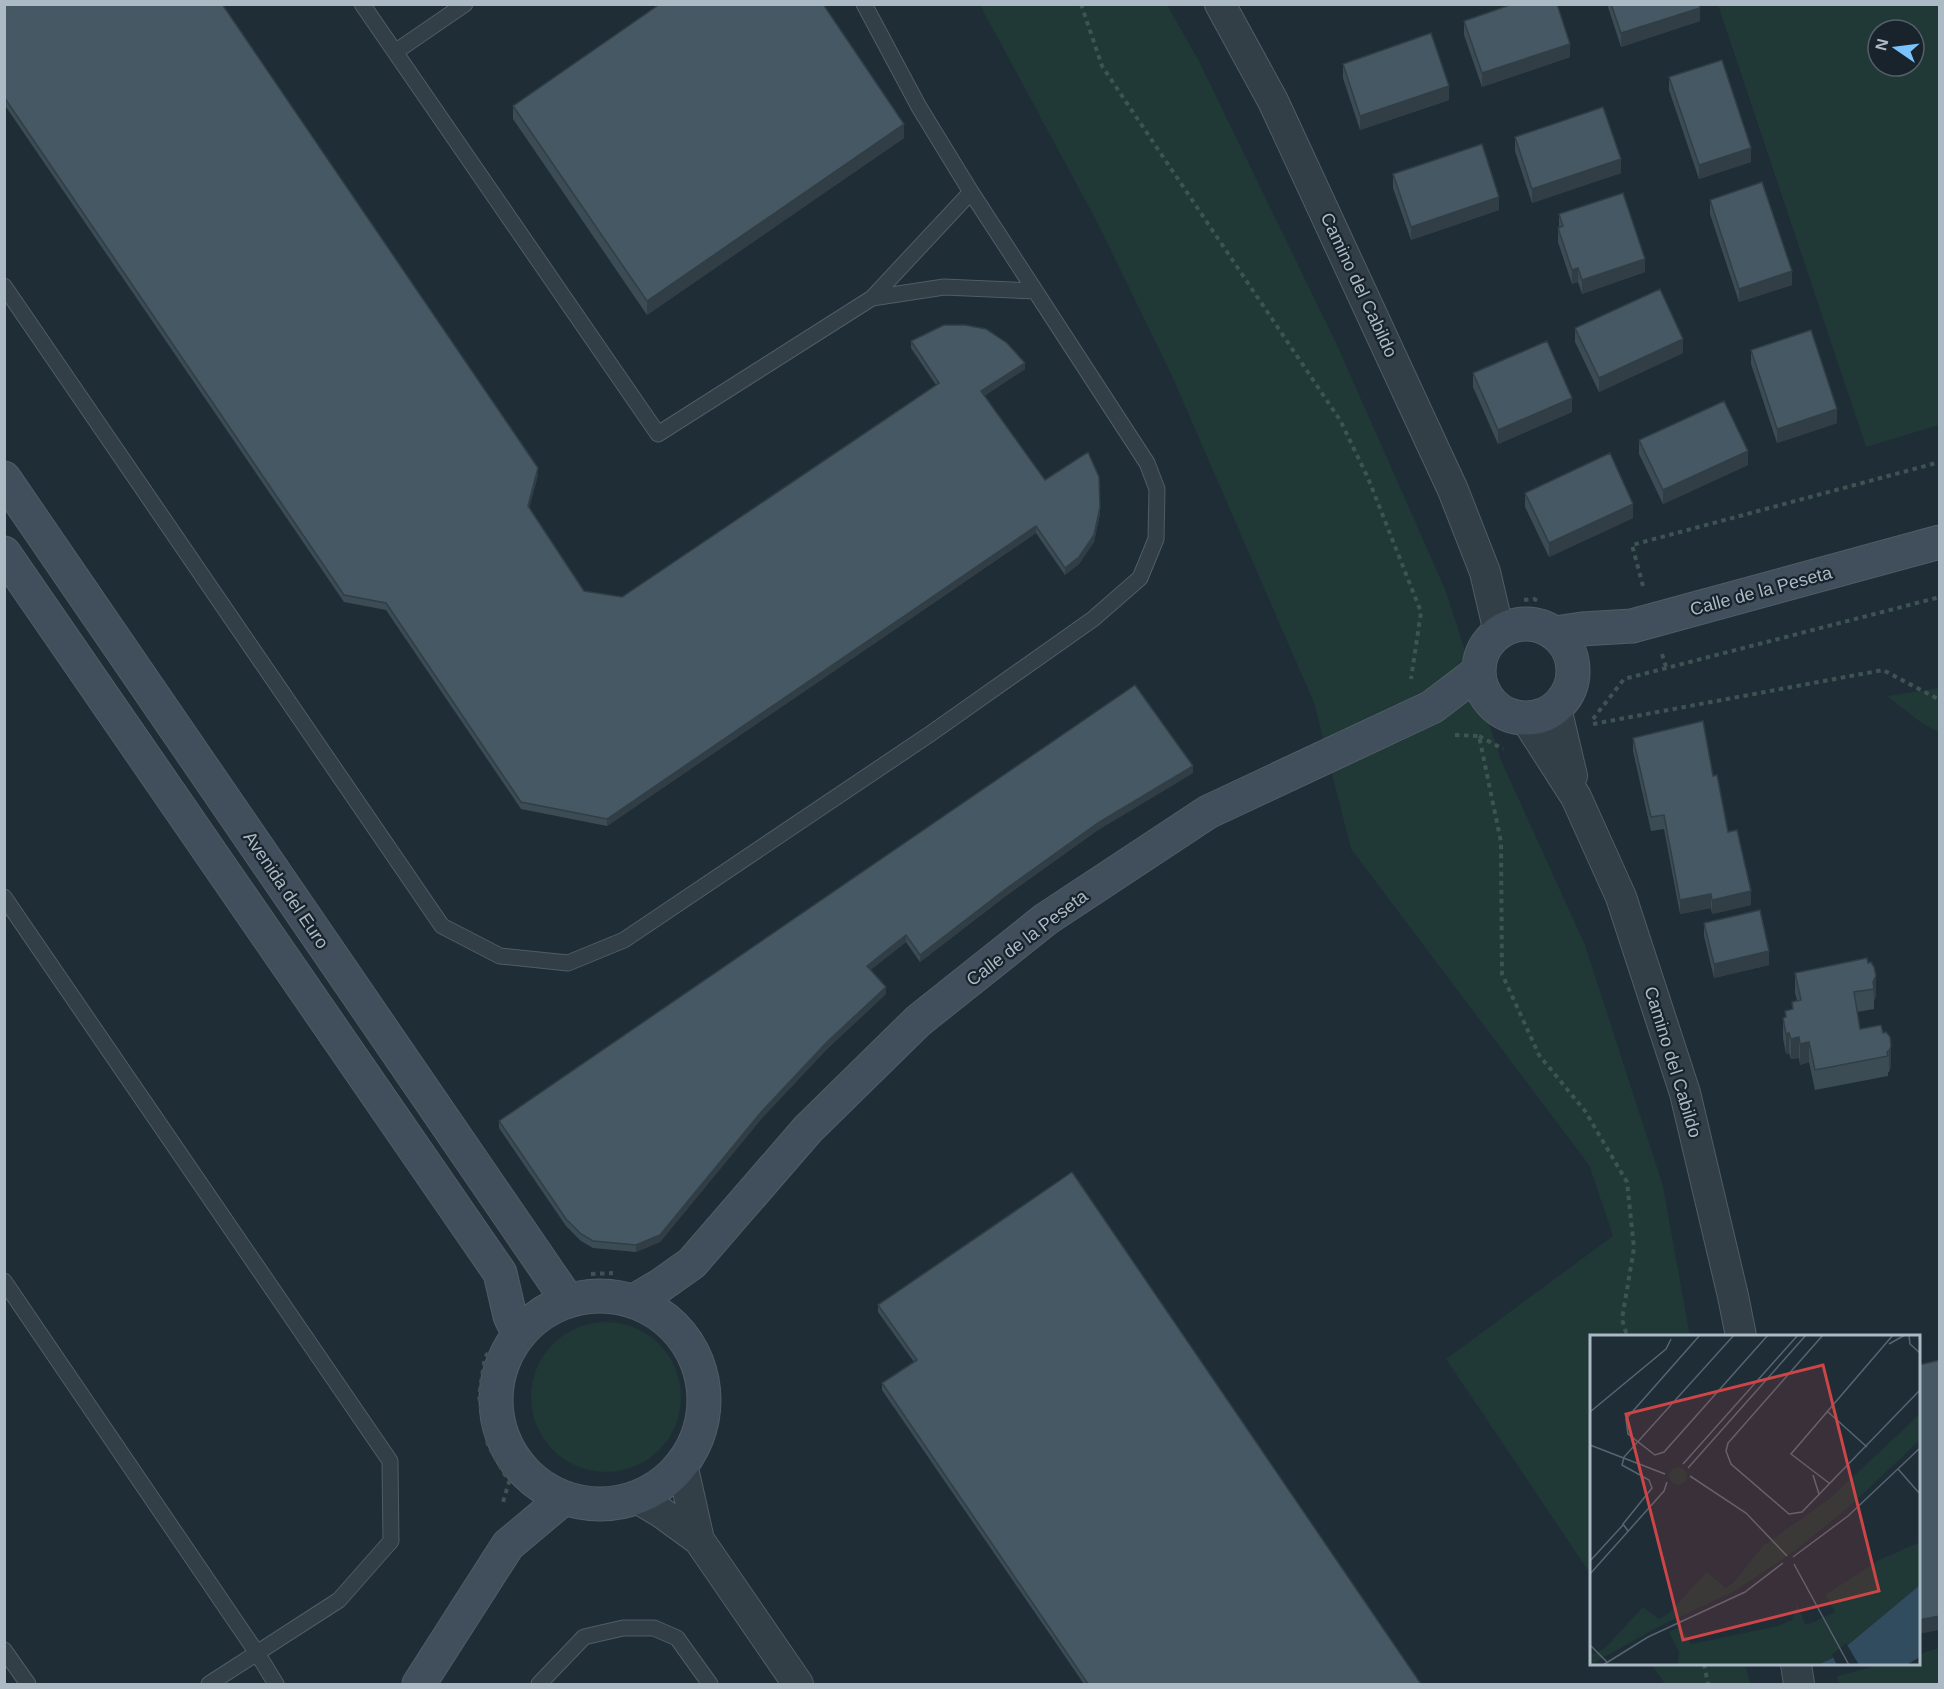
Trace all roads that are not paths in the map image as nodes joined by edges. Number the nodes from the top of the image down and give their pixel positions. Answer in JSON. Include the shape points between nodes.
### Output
{"nodes":[{"id":1,"x":362,"y":4,"type":"edge"},
{"id":2,"x":465,"y":4,"type":"edge"},
{"id":3,"x":864,"y":4,"type":"edge"},
{"id":4,"x":1220,"y":4,"type":"edge"},
{"id":5,"x":395,"y":52,"type":"junction"},
{"id":6,"x":971,"y":192,"type":"junction"},
{"id":7,"x":4,"y":286,"type":"edge"},
{"id":8,"x":1035,"y":291,"type":"junction"},
{"id":9,"x":872,"y":298,"type":"junction"},
{"id":10,"x":4,"y":478,"type":"edge"},
{"id":11,"x":1940,"y":542,"type":"edge"},
{"id":12,"x":4,"y":553,"type":"edge"},
{"id":13,"x":1632,"y":626,"type":"junction"},
{"id":14,"x":1508,"y":628,"type":"junction"},
{"id":15,"x":1555,"y":633,"type":"junction"},
{"id":16,"x":1574,"y":667,"type":"junction"},
{"id":17,"x":1478,"y":672,"type":"junction"},
{"id":18,"x":1490,"y":702,"type":"junction"},
{"id":19,"x":1426,"y":710,"type":"junction"},
{"id":20,"x":1541,"y":713,"type":"junction"},
{"id":21,"x":4,"y":897,"type":"edge"},
{"id":22,"x":692,"y":1263,"type":"junction"},
{"id":23,"x":4,"y":1281,"type":"edge"},
{"id":24,"x":568,"y":1301,"type":"junction"},
{"id":25,"x":633,"y":1301,"type":"junction"},
{"id":26,"x":673,"y":1325,"type":"junction"},
{"id":27,"x":519,"y":1335,"type":"junction"},
{"id":28,"x":1741,"y":1335,"type":"edge"},
{"id":29,"x":682,"y":1464,"type":"junction"},
{"id":30,"x":518,"y":1478,"type":"junction"},
{"id":31,"x":564,"y":1498,"type":"junction"},
{"id":32,"x":637,"y":1498,"type":"junction"},
{"id":33,"x":699,"y":1540,"type":"junction"},
{"id":34,"x":508,"y":1545,"type":"junction"},
{"id":35,"x":4,"y":1650,"type":"edge"},
{"id":36,"x":257,"y":1653,"type":"junction"},
{"id":37,"x":1796,"y":1665,"type":"edge"},
{"id":38,"x":28,"y":1684,"type":"edge"},
{"id":39,"x":209,"y":1684,"type":"edge"},
{"id":40,"x":276,"y":1684,"type":"edge"},
{"id":41,"x":419,"y":1684,"type":"edge"},
{"id":42,"x":539,"y":1684,"type":"edge"},
{"id":43,"x":710,"y":1684,"type":"edge"},
{"id":44,"x":798,"y":1684,"type":"edge"},
{"id":45,"x":1799,"y":1684,"type":"edge"}],
"edges":[{"from":1,"to":5,"type":"lane"},
{"from":2,"to":5,"type":"lane"},
{"from":3,"to":6,"type":"lane","via":[[919,107]]},
{"from":4,"to":14,"type":"street","name":"Camino del Cabildo","via":[[1273,100],[1453,490]]},
{"from":5,"to":9,"type":"lane","via":[[658,434]]},
{"from":6,"to":8,"type":"lane"},
{"from":6,"to":9,"type":"lane"},
{"from":7,"to":8,"type":"lane","via":[[442,927],[500,956],[568,963],[624,940],[988,693],[1093,619],[1140,578],[1156,539],[1157,489],[1148,464]]},
{"from":8,"to":9,"type":"lane","via":[[944,287]]},
{"from":10,"to":24,"type":"main road","name":"Avenida del Euro"},
{"from":11,"to":13,"type":"main road","name":"Calle de la Peseta"},
{"from":12,"to":27,"type":"main road","via":[[500,1273],[510,1316]]},
{"from":13,"to":15,"type":"main road","name":"Calle de la Peseta"},
{"from":13,"to":16,"type":"main road","name":"Calle de la Peseta"},
{"from":14,"to":15,"type":"main road","via":[[1530,623]]},
{"from":14,"to":17,"type":"main road","via":[[1490,640]]},
{"from":15,"to":16,"type":"main road","via":[[1564,642]]},
{"from":16,"to":20,"type":"main road","via":[[1566,696]]},
{"from":17,"to":18,"type":"main road","via":[[1481,688]]},
{"from":17,"to":19,"type":"main road","name":"Calle de la Peseta"},
{"from":18,"to":19,"type":"main road","name":"Calle de la Peseta"},
{"from":18,"to":20,"type":"main road","via":[[1512,717]]},
{"from":19,"to":22,"type":"main road","name":"Calle de la Peseta","via":[[1208,812],[1046,920],[918,1022],[808,1129]]},
{"from":20,"to":28,"type":"street","name":"Camino del Cabildo","via":[[1621,897],[1685,1093]]},
{"from":21,"to":36,"type":"lane","via":[[390,1461],[391,1541],[339,1600]]},
{"from":22,"to":25,"type":"main road","name":"Calle de la Peseta"},
{"from":22,"to":26,"type":"main road","name":"Calle de la Peseta"},
{"from":23,"to":36,"type":"lane"},
{"from":24,"to":25,"type":"main road","via":[[600,1296]]},
{"from":24,"to":27,"type":"main road","via":[[541,1314]]},
{"from":25,"to":26,"type":"main road"},
{"from":26,"to":29,"type":"main road","via":[[697,1361],[704,1399],[699,1434]]},
{"from":27,"to":30,"type":"main road","via":[[507,1354],[497,1394],[501,1430],[516,1461]]},
{"from":29,"to":32,"type":"main road","via":[[662,1484]]},
{"from":29,"to":33,"type":"street"},
{"from":30,"to":31,"type":"main road"},
{"from":30,"to":34,"type":"main road"},
{"from":31,"to":32,"type":"main road","via":[[587,1504]]},
{"from":31,"to":34,"type":"main road"},
{"from":32,"to":33,"type":"street"},
{"from":33,"to":44,"type":"street"},
{"from":34,"to":41,"type":"main road"},
{"from":35,"to":38,"type":"lane"},
{"from":36,"to":39,"type":"lane"},
{"from":36,"to":40,"type":"lane"},
{"from":37,"to":45,"type":"street"},
{"from":42,"to":43,"type":"lane","via":[[584,1637],[623,1628],[654,1628],[677,1638]]}]}
